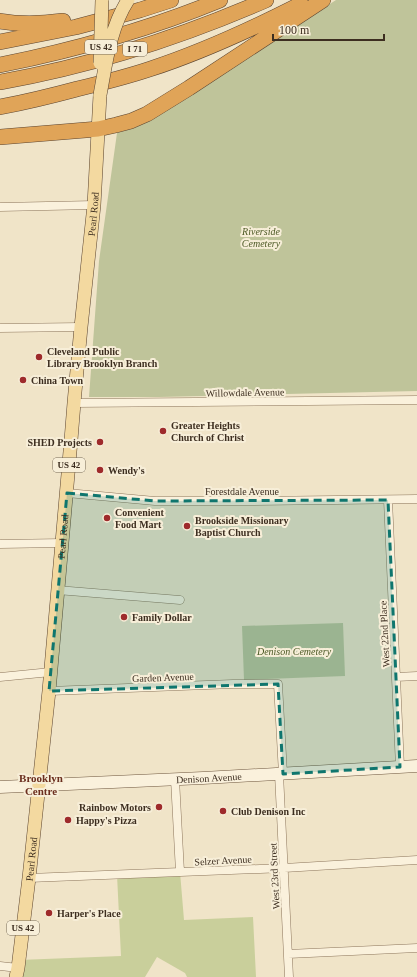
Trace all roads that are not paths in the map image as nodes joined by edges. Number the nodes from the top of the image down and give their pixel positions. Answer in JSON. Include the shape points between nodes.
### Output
{"nodes":[{"id":1,"x":102,"y":0,"type":"edge"},
{"id":2,"x":128,"y":0,"type":"edge"},
{"id":3,"x":160,"y":0,"type":"edge"},
{"id":4,"x":170,"y":0,"type":"edge"},
{"id":5,"x":220,"y":0,"type":"edge"},
{"id":6,"x":266,"y":0,"type":"edge"},
{"id":7,"x":308,"y":0,"type":"edge"},
{"id":8,"x":323,"y":0,"type":"edge"},
{"id":9,"x":0,"y":21,"type":"edge"},
{"id":10,"x":0,"y":42,"type":"edge"},
{"id":11,"x":0,"y":65,"type":"edge"},
{"id":12,"x":0,"y":82,"type":"edge"},
{"id":13,"x":99,"y":101,"type":"junction"},
{"id":14,"x":0,"y":107,"type":"edge"},
{"id":15,"x":98,"y":129,"type":"junction"},
{"id":16,"x":0,"y":137,"type":"edge"},
{"id":17,"x":94,"y":205,"type":"junction"},
{"id":18,"x":0,"y":207,"type":"edge"},
{"id":19,"x":81,"y":327,"type":"junction"},
{"id":20,"x":0,"y":328,"type":"edge"},
{"id":21,"x":417,"y":400,"type":"edge"},
{"id":22,"x":74,"y":403,"type":"junction"},
{"id":23,"x":67,"y":493,"type":"junction"},
{"id":24,"x":417,"y":499,"type":"edge"},
{"id":25,"x":388,"y":500,"type":"junction"},
{"id":26,"x":62,"y":543,"type":"junction"},
{"id":27,"x":0,"y":544,"type":"edge"},
{"id":28,"x":57,"y":590,"type":"junction"},
{"id":29,"x":180,"y":600,"type":"dead end"},
{"id":30,"x":51,"y":672,"type":"junction"},
{"id":31,"x":417,"y":676,"type":"edge"},
{"id":32,"x":0,"y":677,"type":"edge"},
{"id":33,"x":396,"y":677,"type":"junction"},
{"id":34,"x":278,"y":684,"type":"joint"},
{"id":35,"x":49,"y":691,"type":"junction"},
{"id":36,"x":417,"y":766,"type":"edge"},
{"id":37,"x":400,"y":767,"type":"junction"},
{"id":38,"x":281,"y":774,"type":"junction"},
{"id":39,"x":176,"y":779,"type":"junction"},
{"id":40,"x":38,"y":786,"type":"junction"},
{"id":41,"x":0,"y":787,"type":"edge"},
{"id":42,"x":417,"y":860,"type":"edge"},
{"id":43,"x":284,"y":868,"type":"junction"},
{"id":44,"x":180,"y":872,"type":"junction"},
{"id":45,"x":29,"y":878,"type":"junction"},
{"id":46,"x":417,"y":948,"type":"edge"},
{"id":47,"x":288,"y":954,"type":"junction"},
{"id":48,"x":0,"y":968,"type":"edge"},
{"id":49,"x":17,"y":972,"type":"edge"},
{"id":50,"x":289,"y":977,"type":"edge"}],
"edges":[{"from":1,"to":13,"type":"main road","number":"US 42","bridge":true},
{"from":2,"to":13,"type":"main road","bridge":true,"via":[[115,29]]},
{"from":3,"to":9,"type":"highway","via":[[118,12],[55,22],[24,24]]},
{"from":4,"to":10,"type":"highway","via":[[76,27]]},
{"from":5,"to":11,"type":"highway","number":"I 71","via":[[134,30],[66,50]]},
{"from":6,"to":12,"type":"highway","number":"I 71","via":[[197,28],[137,48],[79,65]]},
{"from":7,"to":14,"type":"highway","via":[[228,39],[156,67]]},
{"from":8,"to":15,"type":"highway","via":[[147,114],[131,121]]},
{"from":13,"to":15,"type":"main road","name":"Pearl Road","number":"US 42"},
{"from":15,"to":16,"type":"highway"},
{"from":15,"to":17,"type":"main road","name":"Pearl Road","number":"US 42"},
{"from":17,"to":18,"type":"street"},
{"from":17,"to":19,"type":"main road","name":"Pearl Road","number":"US 42"},
{"from":19,"to":20,"type":"street"},
{"from":19,"to":22,"type":"main road","name":"Pearl Road","number":"US 42"},
{"from":21,"to":22,"type":"street","name":"Willowdale Avenue"},
{"from":22,"to":23,"type":"main road","name":"Pearl Road","number":"US 42"},
{"from":23,"to":25,"type":"street","name":"Forestdale Avenue","via":[[155,501]]},
{"from":23,"to":26,"type":"main road","name":"Pearl Road","number":"US 42"},
{"from":24,"to":25,"type":"street","name":"Forestdale Avenue"},
{"from":25,"to":33,"type":"street","name":"West 22nd Place"},
{"from":26,"to":27,"type":"street"},
{"from":26,"to":28,"type":"main road","name":"Pearl Road","number":"US 42"},
{"from":28,"to":29,"type":"street"},
{"from":28,"to":30,"type":"main road","name":"Pearl Road","number":"US 42"},
{"from":30,"to":32,"type":"street"},
{"from":30,"to":35,"type":"main road","name":"Pearl Road","number":"US 42"},
{"from":31,"to":33,"type":"street"},
{"from":33,"to":37,"type":"street","name":"West 22nd Place"},
{"from":34,"to":35,"type":"street","name":"Garden Avenue"},
{"from":34,"to":38,"type":"street","name":"West 23rd Street"},
{"from":35,"to":40,"type":"main road","name":"Pearl Road","number":"US 42"},
{"from":36,"to":37,"type":"main road","name":"Denison Avenue"},
{"from":37,"to":38,"type":"main road","name":"Denison Avenue"},
{"from":38,"to":39,"type":"main road","name":"Denison Avenue"},
{"from":38,"to":43,"type":"street","name":"West 23rd Street"},
{"from":39,"to":40,"type":"main road","name":"Denison Avenue"},
{"from":39,"to":44,"type":"street"},
{"from":40,"to":41,"type":"main road","name":"Denison Avenue"},
{"from":40,"to":45,"type":"main road","name":"Pearl Road","number":"US 42"},
{"from":42,"to":43,"type":"street","name":"Selzer Avenue"},
{"from":43,"to":44,"type":"street","name":"Selzer Avenue"},
{"from":43,"to":47,"type":"street","name":"West 23rd Street"},
{"from":44,"to":45,"type":"street","name":"Selzer Avenue"},
{"from":45,"to":49,"type":"main road","name":"Pearl Road","number":"US 42"},
{"from":46,"to":47,"type":"street"},
{"from":47,"to":50,"type":"street","name":"West 23rd Street"},
{"from":48,"to":49,"type":"street"}]}
